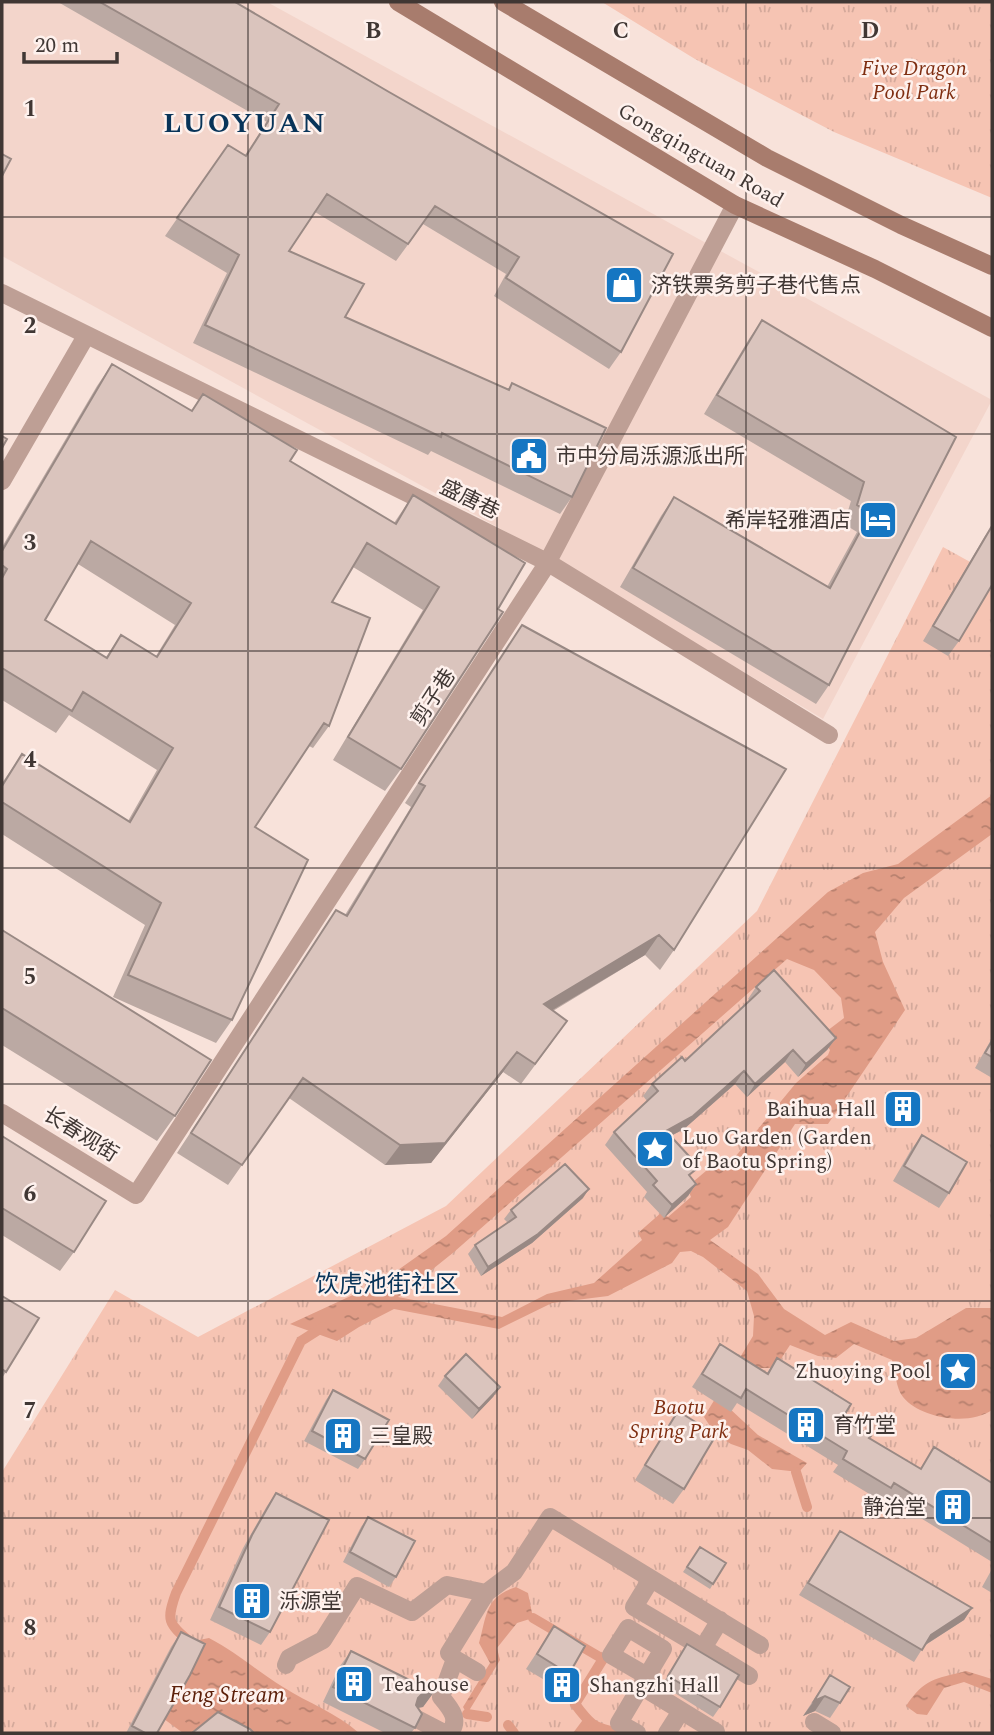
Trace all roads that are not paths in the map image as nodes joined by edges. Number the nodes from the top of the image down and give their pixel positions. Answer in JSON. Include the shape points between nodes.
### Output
{"nodes":[{"id":1,"x":398,"y":2,"type":"edge"},
{"id":2,"x":503,"y":2,"type":"edge"},
{"id":3,"x":735,"y":205,"type":"junction"},
{"id":4,"x":992,"y":266,"type":"edge"},
{"id":5,"x":2,"y":293,"type":"edge"},
{"id":6,"x":992,"y":328,"type":"edge"},
{"id":7,"x":86,"y":336,"type":"junction"},
{"id":8,"x":2,"y":481,"type":"edge"},
{"id":9,"x":547,"y":562,"type":"junction"},
{"id":10,"x":829,"y":735,"type":"dead end"},
{"id":11,"x":2,"y":1112,"type":"edge"},
{"id":12,"x":136,"y":1195,"type":"joint"},
{"id":13,"x":650,"y":1579,"type":"junction"},
{"id":14,"x":486,"y":1592,"type":"junction"},
{"id":15,"x":720,"y":1620,"type":"junction"},
{"id":16,"x":760,"y":1645,"type":"dead end"},
{"id":17,"x":703,"y":1648,"type":"junction"},
{"id":18,"x":456,"y":1659,"type":"junction"},
{"id":19,"x":286,"y":1665,"type":"dead end"},
{"id":20,"x":477,"y":1672,"type":"dead end"},
{"id":21,"x":749,"y":1676,"type":"dead end"},
{"id":22,"x":681,"y":1711,"type":"junction"},
{"id":23,"x":417,"y":1719,"type":"edge"},
{"id":24,"x":814,"y":1722,"type":"edge"},
{"id":25,"x":716,"y":1732,"type":"edge"},
{"id":26,"x":444,"y":1733,"type":"edge"},
{"id":27,"x":450,"y":1733,"type":"edge"},
{"id":28,"x":637,"y":1733,"type":"edge"},
{"id":29,"x":667,"y":1733,"type":"edge"},
{"id":30,"x":832,"y":1733,"type":"edge"}],
"edges":[{"from":1,"to":3,"type":"main road","name":"Gongqingtuan Road"},
{"from":2,"to":4,"type":"main road","name":"Gongqingtuan Road","via":[[748,147]]},
{"from":3,"to":6,"type":"main road","name":"Gongqingtuan Road"},
{"from":3,"to":9,"type":"street","name":"剪子巷"},
{"from":5,"to":7,"type":"street","name":"盛唐巷"},
{"from":7,"to":8,"type":"street"},
{"from":7,"to":9,"type":"street","name":"盛唐巷"},
{"from":9,"to":10,"type":"street","name":"盛唐巷"},
{"from":9,"to":12,"type":"street","name":"剪子巷"},
{"from":11,"to":12,"type":"street","name":"长春观街"},
{"from":13,"to":14,"type":"street","via":[[550,1517],[514,1572]]},
{"from":13,"to":15,"type":"street"},
{"from":13,"to":17,"type":"street","via":[[634,1607]]},
{"from":14,"to":18,"type":"street","via":[[449,1653]]},
{"from":14,"to":19,"type":"street","via":[[447,1585],[412,1612],[357,1586],[323,1640],[289,1658]]},
{"from":15,"to":16,"type":"street"},
{"from":15,"to":17,"type":"street"},
{"from":17,"to":21,"type":"street"},
{"from":18,"to":20,"type":"street"},
{"from":18,"to":27,"type":"street","via":[[441,1697],[454,1714]]},
{"from":22,"to":25,"type":"street"},
{"from":22,"to":28,"type":"street","via":[[644,1681],[619,1723]]},
{"from":22,"to":29,"type":"street"},
{"from":23,"to":26,"type":"street"},
{"from":24,"to":30,"type":"street"}]}
